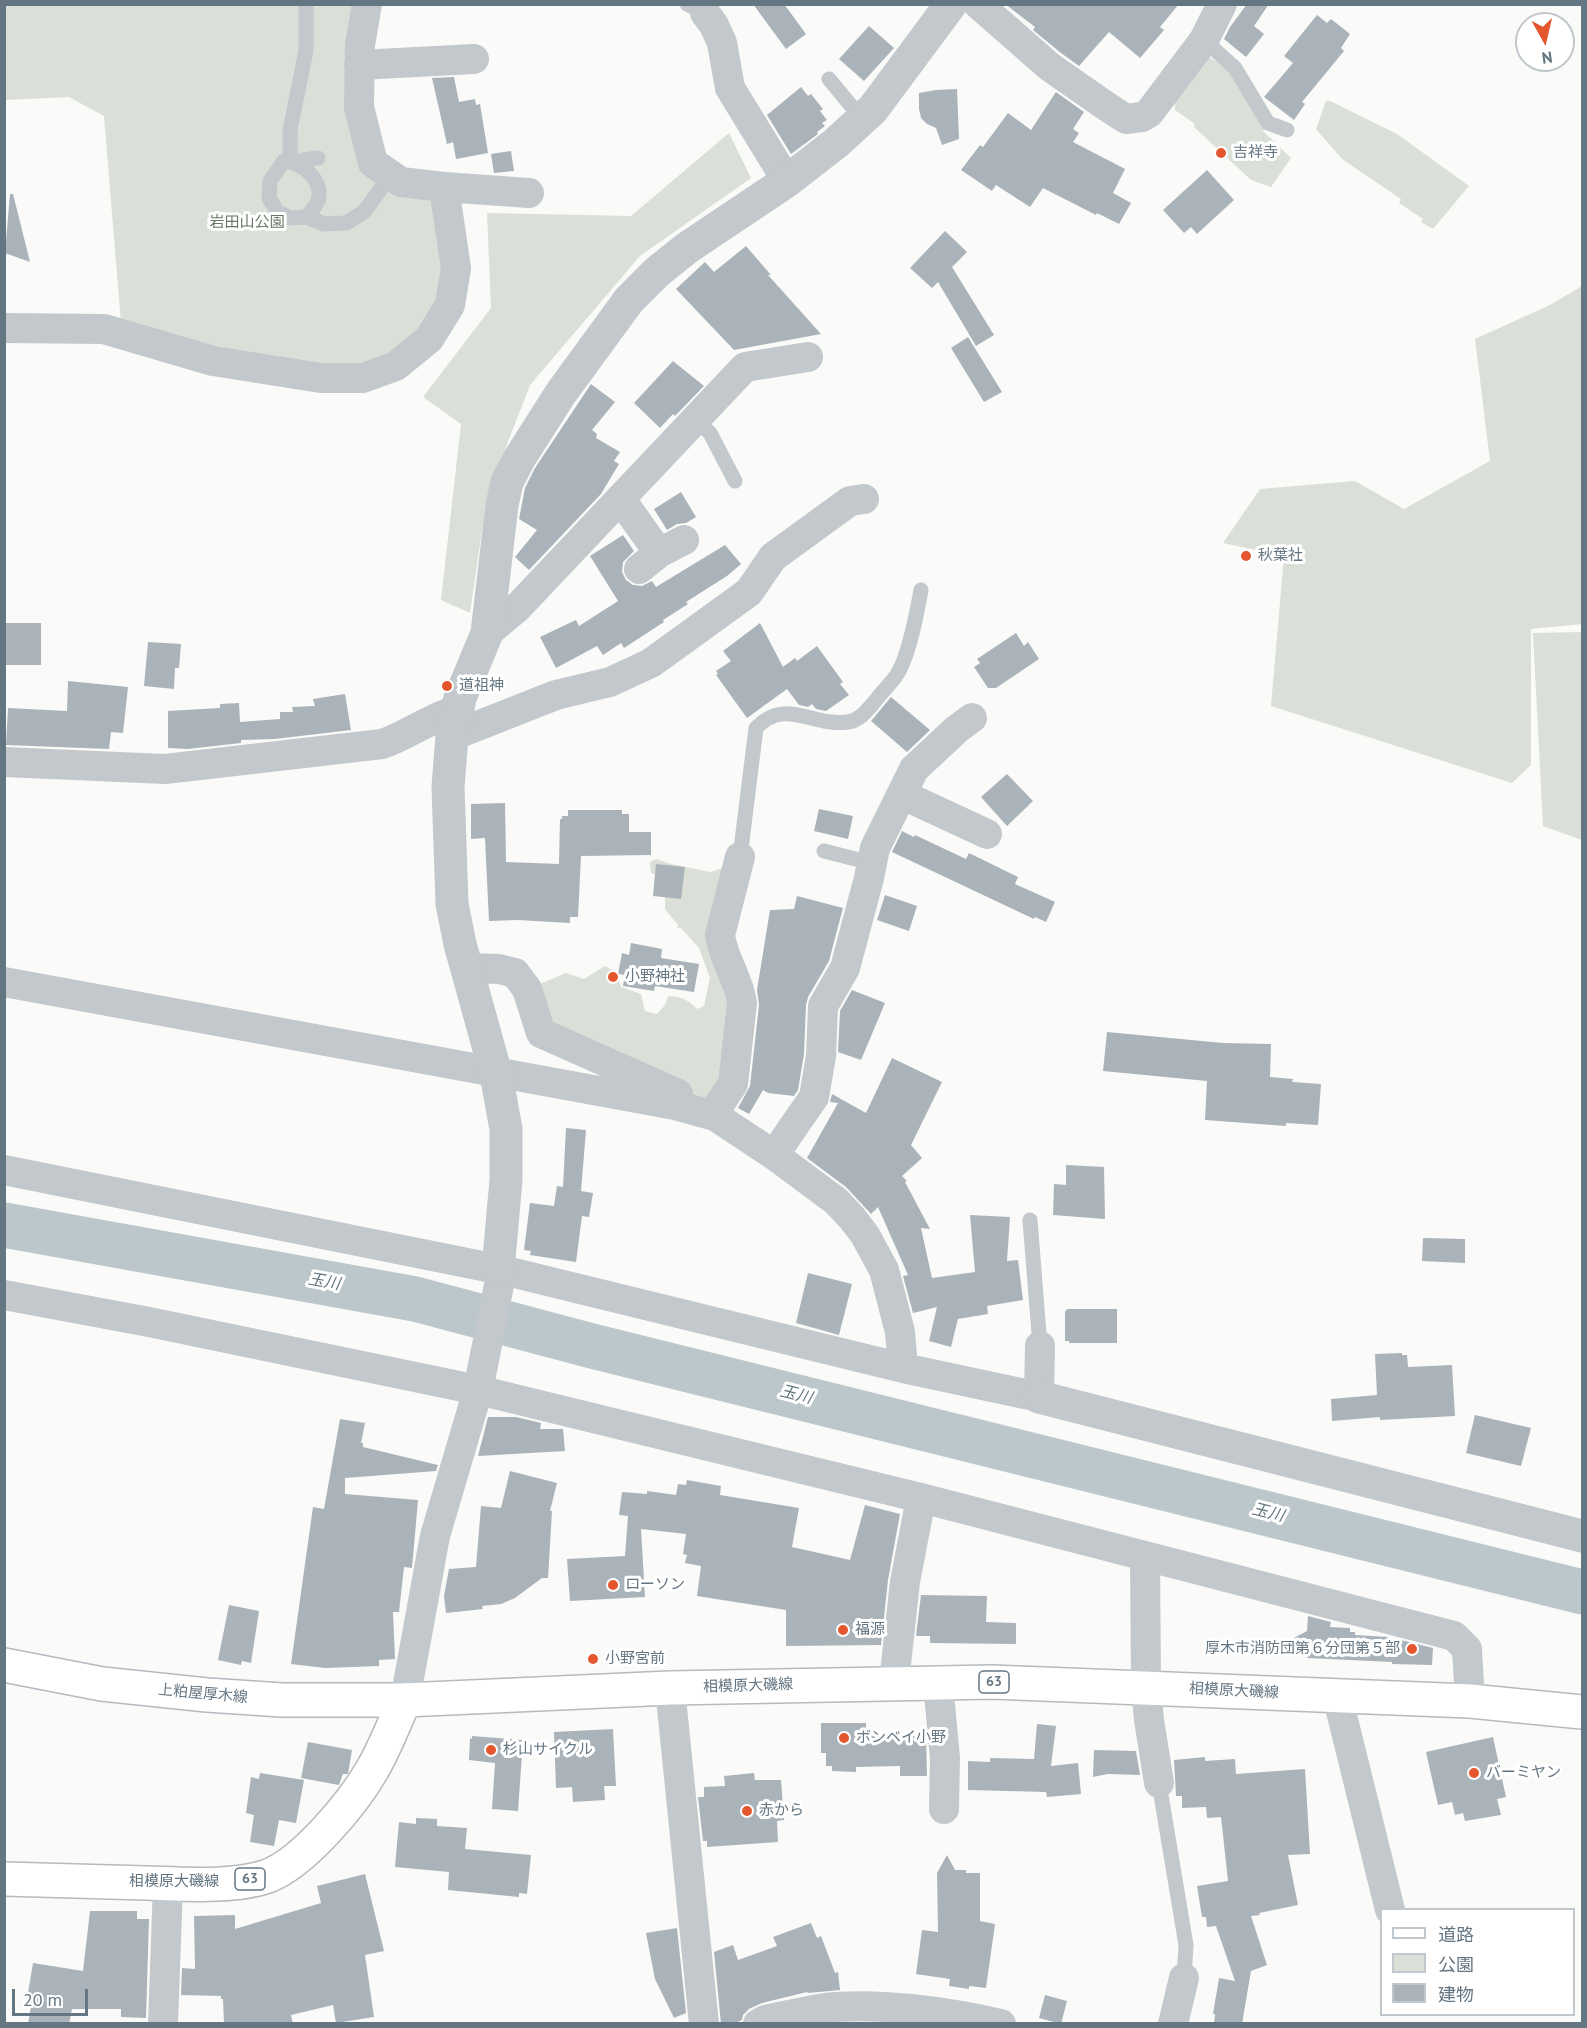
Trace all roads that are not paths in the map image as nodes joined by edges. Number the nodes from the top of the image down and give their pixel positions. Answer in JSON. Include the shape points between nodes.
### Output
{"nodes":[{"id":1,"x":306,"y":4,"type":"edge"},
{"id":2,"x":367,"y":4,"type":"edge"},
{"id":3,"x":951,"y":4,"type":"edge"},
{"id":4,"x":978,"y":4,"type":"edge"},
{"id":5,"x":1222,"y":4,"type":"edge"},
{"id":6,"x":696,"y":9,"type":"edge"},
{"id":7,"x":1204,"y":40,"type":"junction"},
{"id":8,"x":474,"y":59,"type":"dead end"},
{"id":9,"x":359,"y":65,"type":"junction"},
{"id":10,"x":829,"y":79,"type":"dead end"},
{"id":11,"x":862,"y":119,"type":"junction"},
{"id":12,"x":1287,"y":130,"type":"dead end"},
{"id":13,"x":318,"y":158,"type":"dead end"},
{"id":14,"x":294,"y":163,"type":"junction"},
{"id":15,"x":390,"y":176,"type":"junction"},
{"id":16,"x":787,"y":181,"type":"junction"},
{"id":17,"x":444,"y":187,"type":"junction"},
{"id":18,"x":529,"y":193,"type":"dead end"},
{"id":19,"x":307,"y":217,"type":"junction"},
{"id":20,"x":4,"y":328,"type":"edge"},
{"id":21,"x":807,"y":357,"type":"dead end"},
{"id":22,"x":696,"y":420,"type":"junction"},
{"id":23,"x":735,"y":481,"type":"dead end"},
{"id":24,"x":864,"y":499,"type":"dead end"},
{"id":25,"x":619,"y":500,"type":"junction"},
{"id":26,"x":661,"y":554,"type":"dead end"},
{"id":27,"x":921,"y":590,"type":"dead end"},
{"id":28,"x":487,"y":633,"type":"junction"},
{"id":29,"x":972,"y":718,"type":"dead end"},
{"id":30,"x":455,"y":724,"type":"junction"},
{"id":31,"x":4,"y":762,"type":"edge"},
{"id":32,"x":903,"y":795,"type":"junction"},
{"id":33,"x":987,"y":834,"type":"dead end"},
{"id":34,"x":824,"y":851,"type":"dead end"},
{"id":35,"x":740,"y":857,"type":"joint"},
{"id":36,"x":871,"y":863,"type":"junction"},
{"id":37,"x":467,"y":968,"type":"junction"},
{"id":38,"x":4,"y":982,"type":"edge"},
{"id":39,"x":496,"y":1074,"type":"junction"},
{"id":40,"x":700,"y":1112,"type":"junction"},
{"id":41,"x":774,"y":1155,"type":"junction"},
{"id":42,"x":4,"y":1170,"type":"edge"},
{"id":43,"x":1030,"y":1220,"type":"dead end"},
{"id":44,"x":500,"y":1273,"type":"junction"},
{"id":45,"x":4,"y":1295,"type":"edge"},
{"id":46,"x":1040,"y":1346,"type":"joint"},
{"id":47,"x":903,"y":1368,"type":"junction"},
{"id":48,"x":479,"y":1387,"type":"junction"},
{"id":49,"x":1040,"y":1397,"type":"junction"},
{"id":50,"x":921,"y":1498,"type":"junction"},
{"id":51,"x":1582,"y":1536,"type":"edge"},
{"id":52,"x":1145,"y":1556,"type":"junction"},
{"id":53,"x":4,"y":1665,"type":"edge"},
{"id":54,"x":894,"y":1682,"type":"junction"},
{"id":55,"x":938,"y":1683,"type":"junction"},
{"id":56,"x":1146,"y":1687,"type":"junction"},
{"id":57,"x":670,"y":1688,"type":"junction"},
{"id":58,"x":1337,"y":1695,"type":"junction"},
{"id":59,"x":405,"y":1700,"type":"junction"},
{"id":60,"x":1470,"y":1701,"type":"junction"},
{"id":61,"x":1582,"y":1712,"type":"edge"},
{"id":62,"x":1159,"y":1784,"type":"joint"},
{"id":63,"x":944,"y":1809,"type":"dead end"},
{"id":64,"x":4,"y":1879,"type":"edge"},
{"id":65,"x":168,"y":1884,"type":"junction"},
{"id":66,"x":1390,"y":1908,"type":"edge"},
{"id":67,"x":1184,"y":1978,"type":"joint"},
{"id":68,"x":163,"y":2024,"type":"edge"},
{"id":69,"x":704,"y":2024,"type":"edge"},
{"id":70,"x":758,"y":2024,"type":"edge"},
{"id":71,"x":1001,"y":2024,"type":"edge"},
{"id":72,"x":1173,"y":2024,"type":"edge"}],
"edges":[{"from":1,"to":14,"type":"lane","via":[[306,51],[290,130]]},
{"from":2,"to":9,"type":"street"},
{"from":3,"to":11,"type":"street"},
{"from":4,"to":7,"type":"street","via":[[1050,67],[1126,119],[1149,113]]},
{"from":5,"to":7,"type":"street"},
{"from":6,"to":16,"type":"street","via":[[714,25],[722,43],[730,88]]},
{"from":7,"to":12,"type":"lane","via":[[1234,68],[1268,123]]},
{"from":8,"to":9,"type":"street"},
{"from":9,"to":15,"type":"street","via":[[359,107],[373,163]]},
{"from":10,"to":11,"type":"lane"},
{"from":11,"to":16,"type":"street"},
{"from":13,"to":14,"type":"lane"},
{"from":14,"to":19,"type":"lane","via":[[307,170],[317,184],[318,200]]},
{"from":14,"to":19,"type":"lane","via":[[285,161],[270,182],[269,198],[277,211],[290,218]]},
{"from":15,"to":17,"type":"street","via":[[401,182]]},
{"from":15,"to":19,"type":"lane","via":[[364,212],[346,223],[324,225]]},
{"from":16,"to":28,"type":"street","via":[[657,272],[629,300],[561,393],[507,482]]},
{"from":17,"to":18,"type":"street"},
{"from":17,"to":20,"type":"street","via":[[456,268],[450,305],[429,339],[396,366],[363,378],[321,378],[213,362],[104,329]]},
{"from":21,"to":22,"type":"street","via":[[745,367]]},
{"from":22,"to":23,"type":"lane","via":[[710,433]]},
{"from":22,"to":25,"type":"street"},
{"from":24,"to":30,"type":"street","via":[[850,501],[773,557],[749,592],[651,663],[610,682]]},
{"from":25,"to":26,"type":"street"},
{"from":25,"to":28,"type":"street","via":[[517,608]]},
{"from":27,"to":35,"type":"lane","via":[[900,670],[863,716],[848,722],[786,712],[763,720],[756,728]]},
{"from":28,"to":30,"type":"street","via":[[460,698]]},
{"from":29,"to":32,"type":"street","via":[[914,769]]},
{"from":30,"to":31,"type":"street","via":[[442,714],[399,739],[382,744],[165,769]]},
{"from":30,"to":37,"type":"street","via":[[448,787],[452,904]]},
{"from":32,"to":33,"type":"street"},
{"from":32,"to":36,"type":"street"},
{"from":34,"to":36,"type":"lane"},
{"from":35,"to":40,"type":"street","via":[[720,935],[742,1003],[733,1084]]},
{"from":36,"to":41,"type":"street","via":[[845,968],[823,1006],[814,1097]]},
{"from":37,"to":39,"type":"street"},
{"from":37,"to":40,"type":"street","via":[[515,973],[527,989],[542,1033],[682,1096]]},
{"from":38,"to":39,"type":"street"},
{"from":39,"to":40,"type":"street"},
{"from":39,"to":44,"type":"street","via":[[506,1129]]},
{"from":40,"to":41,"type":"street"},
{"from":41,"to":47,"type":"street","via":[[836,1201],[865,1234],[884,1270],[900,1332]]},
{"from":42,"to":44,"type":"street"},
{"from":43,"to":46,"type":"lane"},
{"from":44,"to":47,"type":"street"},
{"from":44,"to":48,"type":"street"},
{"from":45,"to":48,"type":"street"},
{"from":46,"to":49,"type":"street"},
{"from":47,"to":49,"type":"street"},
{"from":48,"to":50,"type":"street"},
{"from":48,"to":59,"type":"street","via":[[435,1536]]},
{"from":49,"to":51,"type":"street"},
{"from":50,"to":52,"type":"street"},
{"from":50,"to":54,"type":"street","via":[[905,1582]]},
{"from":52,"to":56,"type":"street"},
{"from":52,"to":60,"type":"street","via":[[1454,1636],[1467,1649]]},
{"from":53,"to":59,"type":"main road","name":"上粕屋厚木線","via":[[102,1684],[207,1695],[282,1700]]},
{"from":54,"to":55,"type":"main road","name":"相模原大磯線","number":"63"},
{"from":54,"to":57,"type":"main road","name":"相模原大磯線","number":"63"},
{"from":55,"to":56,"type":"main road","name":"相模原大磯線","number":"63"},
{"from":55,"to":63,"type":"street","via":[[945,1758]]},
{"from":56,"to":58,"type":"main road","name":"相模原大磯線","number":"63"},
{"from":56,"to":62,"type":"street"},
{"from":57,"to":59,"type":"main road","name":"相模原大磯線","number":"63"},
{"from":57,"to":69,"type":"street"},
{"from":58,"to":60,"type":"main road","name":"相模原大磯線","number":"63"},
{"from":58,"to":66,"type":"street"},
{"from":59,"to":65,"type":"main road","name":"相模原大磯線","number":"63","via":[[372,1770],[351,1800],[288,1865],[267,1876],[241,1881]]},
{"from":60,"to":61,"type":"main road","name":"相模原大磯線","number":"63"},
{"from":62,"to":67,"type":"lane","via":[[1185,1945]]},
{"from":64,"to":65,"type":"main road","name":"相模原大磯線","number":"63"},
{"from":65,"to":68,"type":"street"},
{"from":67,"to":72,"type":"street"},
{"from":70,"to":71,"type":"street","via":[[825,2008],[878,2008],[934,2012]]}]}
